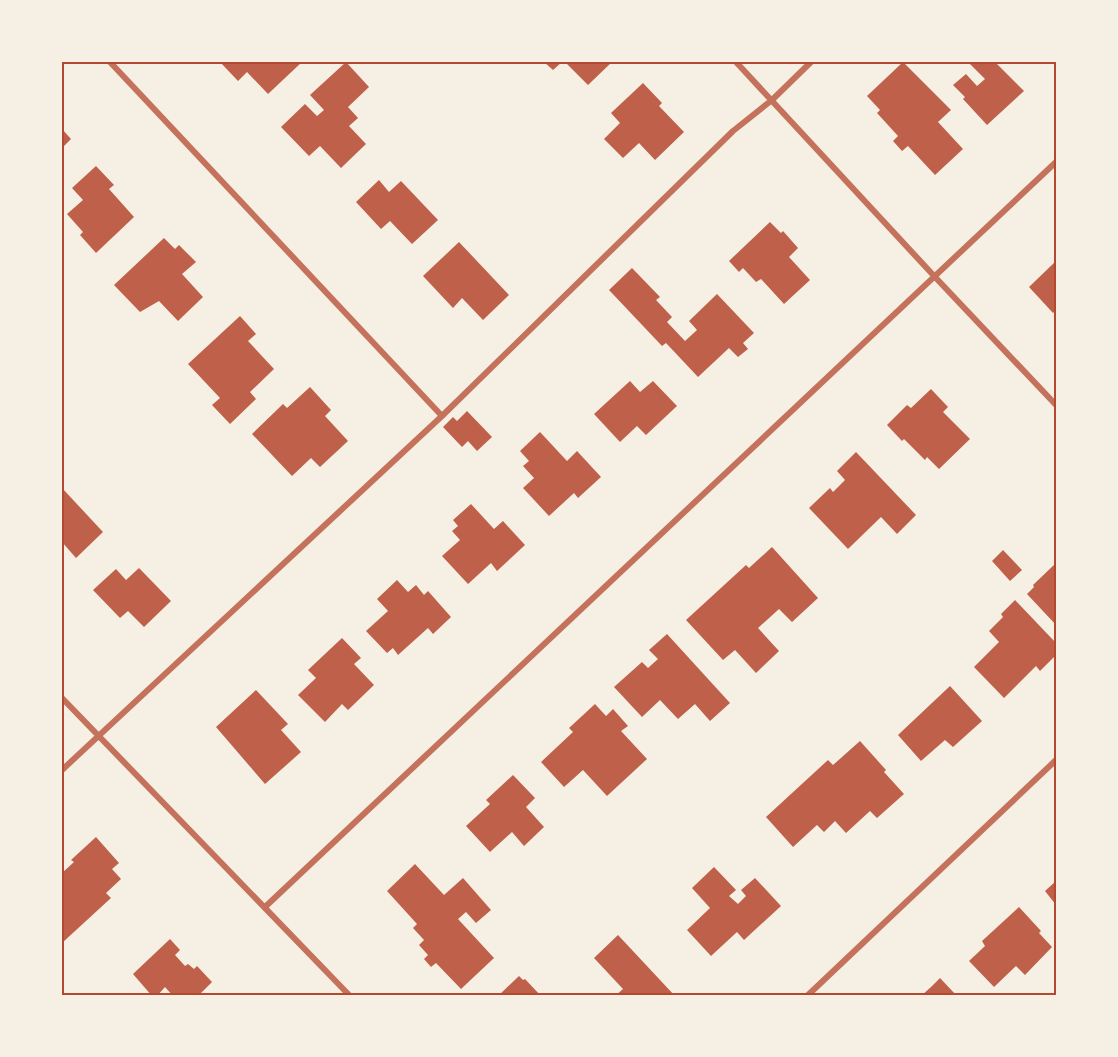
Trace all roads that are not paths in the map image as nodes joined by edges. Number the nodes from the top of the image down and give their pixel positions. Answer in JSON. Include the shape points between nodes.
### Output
{"nodes":[{"id":1,"x":110,"y":62,"type":"edge"},
{"id":2,"x":736,"y":62,"type":"edge"},
{"id":3,"x":812,"y":62,"type":"edge"},
{"id":4,"x":772,"y":100,"type":"junction"},
{"id":5,"x":1056,"y":162,"type":"edge"},
{"id":6,"x":935,"y":277,"type":"junction"},
{"id":7,"x":1056,"y":405,"type":"edge"},
{"id":8,"x":442,"y":416,"type":"junction"},
{"id":9,"x":62,"y":698,"type":"edge"},
{"id":10,"x":97,"y":735,"type":"junction"},
{"id":11,"x":1056,"y":760,"type":"edge"},
{"id":12,"x":62,"y":770,"type":"edge"},
{"id":13,"x":265,"y":907,"type":"junction"},
{"id":14,"x":350,"y":996,"type":"edge"},
{"id":15,"x":807,"y":996,"type":"edge"}],
"edges":[{"from":1,"to":8,"type":"street"},
{"from":2,"to":4,"type":"street"},
{"from":3,"to":4,"type":"street"},
{"from":4,"to":6,"type":"street"},
{"from":4,"to":8,"type":"street","via":[[733,131]]},
{"from":5,"to":6,"type":"street"},
{"from":6,"to":7,"type":"street"},
{"from":6,"to":13,"type":"street"},
{"from":8,"to":10,"type":"street"},
{"from":9,"to":10,"type":"street"},
{"from":10,"to":12,"type":"street"},
{"from":10,"to":13,"type":"street"},
{"from":11,"to":15,"type":"street"},
{"from":13,"to":14,"type":"street"}]}
